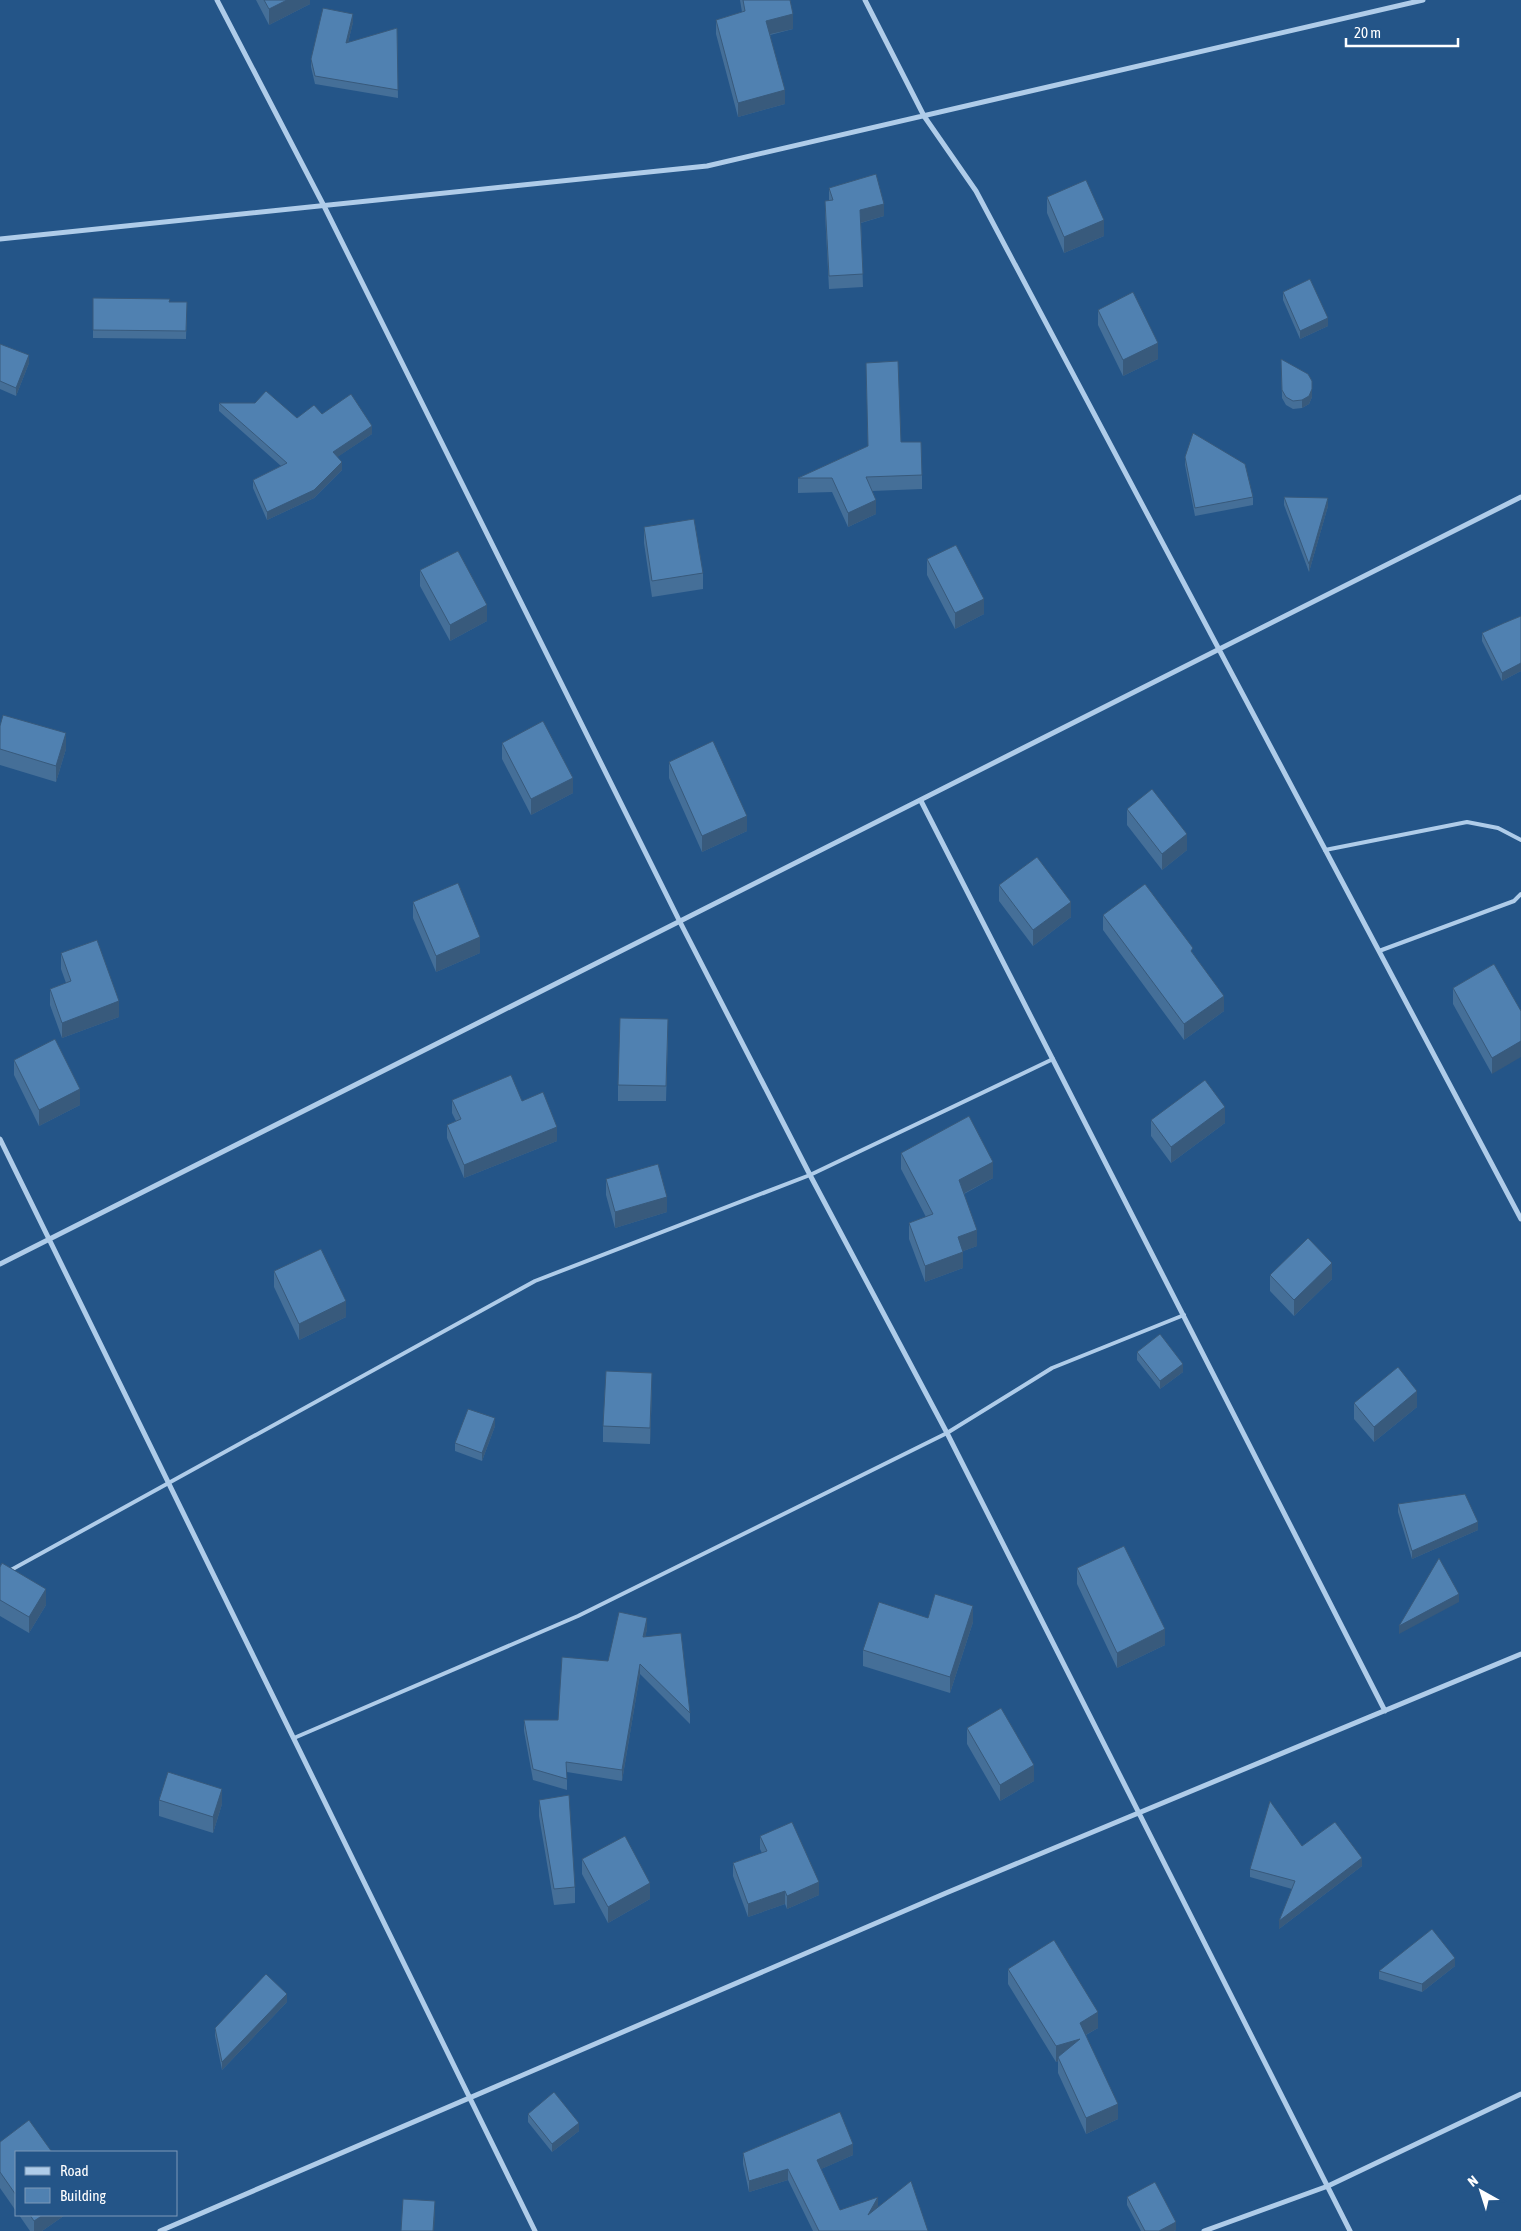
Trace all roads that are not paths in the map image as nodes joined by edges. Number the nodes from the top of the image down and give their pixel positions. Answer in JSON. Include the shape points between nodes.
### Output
{"nodes":[{"id":1,"x":217,"y":0,"type":"edge"},
{"id":2,"x":865,"y":0,"type":"edge"},
{"id":3,"x":1423,"y":0,"type":"edge"},
{"id":4,"x":924,"y":116,"type":"junction"},
{"id":5,"x":324,"y":206,"type":"junction"},
{"id":6,"x":0,"y":239,"type":"edge"},
{"id":7,"x":1521,"y":497,"type":"edge"},
{"id":8,"x":1220,"y":651,"type":"junction"},
{"id":9,"x":921,"y":801,"type":"junction"},
{"id":10,"x":1521,"y":840,"type":"edge"},
{"id":11,"x":1325,"y":850,"type":"junction"},
{"id":12,"x":1521,"y":894,"type":"edge"},
{"id":13,"x":680,"y":922,"type":"junction"},
{"id":14,"x":1379,"y":951,"type":"junction"},
{"id":15,"x":1052,"y":1059,"type":"junction"},
{"id":16,"x":0,"y":1139,"type":"edge"},
{"id":17,"x":810,"y":1176,"type":"junction"},
{"id":18,"x":1521,"y":1219,"type":"edge"},
{"id":19,"x":50,"y":1239,"type":"junction"},
{"id":20,"x":0,"y":1264,"type":"edge"},
{"id":21,"x":1184,"y":1315,"type":"junction"},
{"id":22,"x":947,"y":1433,"type":"junction"},
{"id":23,"x":169,"y":1483,"type":"junction"},
{"id":24,"x":0,"y":1576,"type":"edge"},
{"id":25,"x":1521,"y":1654,"type":"edge"},
{"id":26,"x":1385,"y":1711,"type":"junction"},
{"id":27,"x":294,"y":1738,"type":"junction"},
{"id":28,"x":1138,"y":1814,"type":"junction"},
{"id":29,"x":1521,"y":2094,"type":"edge"},
{"id":30,"x":471,"y":2098,"type":"junction"},
{"id":31,"x":1328,"y":2186,"type":"junction"},
{"id":32,"x":160,"y":2231,"type":"edge"},
{"id":33,"x":535,"y":2231,"type":"edge"},
{"id":34,"x":1204,"y":2231,"type":"edge"},
{"id":35,"x":1350,"y":2231,"type":"edge"}],
"edges":[{"from":1,"to":5,"type":"street"},
{"from":2,"to":4,"type":"street"},
{"from":3,"to":4,"type":"street"},
{"from":4,"to":5,"type":"street","via":[[707,166]]},
{"from":4,"to":8,"type":"street","via":[[976,191]]},
{"from":5,"to":6,"type":"street"},
{"from":5,"to":13,"type":"street"},
{"from":7,"to":8,"type":"street"},
{"from":8,"to":9,"type":"street"},
{"from":8,"to":11,"type":"street"},
{"from":9,"to":13,"type":"street"},
{"from":9,"to":15,"type":"street"},
{"from":10,"to":11,"type":"lane","via":[[1498,828],[1467,822]]},
{"from":11,"to":14,"type":"street"},
{"from":12,"to":14,"type":"lane","via":[[1514,901]]},
{"from":13,"to":17,"type":"street"},
{"from":13,"to":19,"type":"street"},
{"from":14,"to":18,"type":"street"},
{"from":15,"to":17,"type":"lane"},
{"from":15,"to":21,"type":"street"},
{"from":16,"to":19,"type":"street"},
{"from":17,"to":22,"type":"street"},
{"from":17,"to":23,"type":"lane","via":[[535,1281]]},
{"from":19,"to":20,"type":"street"},
{"from":19,"to":23,"type":"street"},
{"from":21,"to":22,"type":"lane","via":[[1052,1368]]},
{"from":21,"to":26,"type":"street"},
{"from":22,"to":27,"type":"lane","via":[[578,1616]]},
{"from":22,"to":28,"type":"street"},
{"from":23,"to":24,"type":"lane"},
{"from":23,"to":27,"type":"street"},
{"from":25,"to":26,"type":"street"},
{"from":26,"to":28,"type":"street"},
{"from":27,"to":30,"type":"street"},
{"from":28,"to":30,"type":"street"},
{"from":28,"to":31,"type":"street"},
{"from":29,"to":31,"type":"street"},
{"from":30,"to":32,"type":"street"},
{"from":30,"to":33,"type":"street"},
{"from":31,"to":34,"type":"street"},
{"from":31,"to":35,"type":"street"}]}
